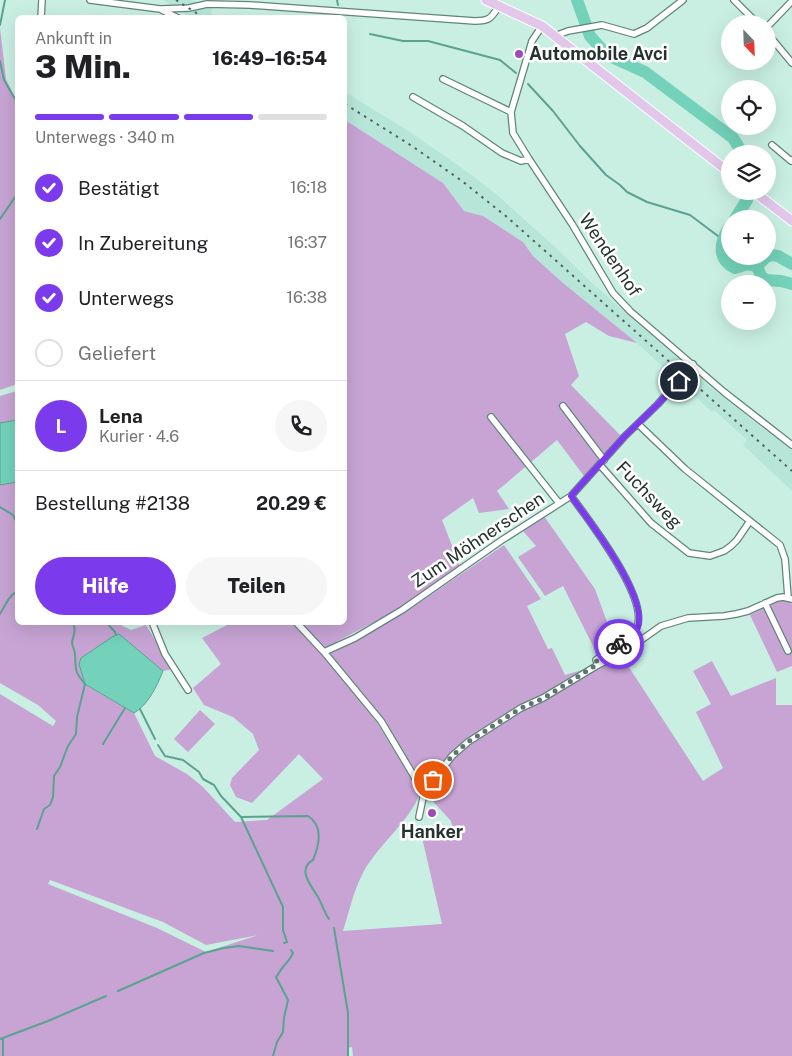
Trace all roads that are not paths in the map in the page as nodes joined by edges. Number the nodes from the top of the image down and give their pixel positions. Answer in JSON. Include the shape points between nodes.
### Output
{"nodes":[{"id":1,"x":42,"y":0,"type":"edge"},
{"id":2,"x":90,"y":0,"type":"edge"},
{"id":3,"x":486,"y":0,"type":"edge"},
{"id":4,"x":683,"y":0,"type":"edge"},
{"id":5,"x":734,"y":0,"type":"edge"},
{"id":6,"x":792,"y":1,"type":"edge"},
{"id":7,"x":499,"y":6,"type":"junction"},
{"id":8,"x":160,"y":9,"type":"junction"},
{"id":9,"x":41,"y":15,"type":"edge"},
{"id":10,"x":172,"y":15,"type":"edge"},
{"id":11,"x":749,"y":15,"type":"edge"},
{"id":12,"x":776,"y":18,"type":"edge"},
{"id":13,"x":542,"y":26,"type":"junction"},
{"id":14,"x":555,"y":36,"type":"junction"},
{"id":15,"x":776,"y":44,"type":"edge"},
{"id":16,"x":792,"y":63,"type":"edge"},
{"id":17,"x":443,"y":79,"type":"dead end"},
{"id":18,"x":413,"y":97,"type":"dead end"},
{"id":19,"x":511,"y":112,"type":"junction"},
{"id":20,"x":776,"y":149,"type":"edge"},
{"id":21,"x":528,"y":160,"type":"junction"},
{"id":22,"x":792,"y":160,"type":"edge"},
{"id":23,"x":721,"y":167,"type":"edge"},
{"id":24,"x":764,"y":200,"type":"edge"},
{"id":25,"x":792,"y":221,"type":"edge"},
{"id":26,"x":693,"y":364,"type":"junction"},
{"id":27,"x":563,"y":406,"type":"dead end"},
{"id":28,"x":490,"y":417,"type":"dead end"},
{"id":29,"x":638,"y":424,"type":"junction"},
{"id":30,"x":792,"y":446,"type":"edge"},
{"id":31,"x":602,"y":463,"type":"junction"},
{"id":32,"x":571,"y":496,"type":"junction"},
{"id":33,"x":559,"y":503,"type":"junction"},
{"id":34,"x":750,"y":520,"type":"junction"},
{"id":35,"x":790,"y":598,"type":"edge"},
{"id":36,"x":765,"y":603,"type":"junction"},
{"id":37,"x":153,"y":625,"type":"edge"},
{"id":38,"x":299,"y":625,"type":"edge"},
{"id":39,"x":788,"y":651,"type":"dead end"},
{"id":40,"x":324,"y":652,"type":"junction"},
{"id":41,"x":598,"y":664,"type":"junction"},
{"id":42,"x":188,"y":690,"type":"dead end"},
{"id":43,"x":424,"y":793,"type":"junction"},
{"id":44,"x":419,"y":817,"type":"dead end"}],
"edges":[{"from":1,"to":9,"type":"street"},
{"from":2,"to":8,"type":"street"},
{"from":3,"to":7,"type":"main road"},
{"from":4,"to":14,"type":"street","via":[[634,34],[602,25]]},
{"from":5,"to":11,"type":"street"},
{"from":6,"to":12,"type":"street"},
{"from":7,"to":8,"type":"street","via":[[491,18],[484,21],[250,5],[207,4]]},
{"from":7,"to":13,"type":"main road"},
{"from":8,"to":10,"type":"street"},
{"from":13,"to":14,"type":"main road"},
{"from":13,"to":19,"type":"street","name":"Wendenhof","via":[[532,41]]},
{"from":14,"to":23,"type":"main road"},
{"from":15,"to":16,"type":"street"},
{"from":17,"to":19,"type":"street"},
{"from":18,"to":21,"type":"street","via":[[502,153],[521,161]]},
{"from":19,"to":21,"type":"street","name":"Wendenhof","via":[[513,133]]},
{"from":20,"to":22,"type":"street"},
{"from":21,"to":26,"type":"street","name":"Wendenhof","via":[[614,293],[630,311]]},
{"from":24,"to":25,"type":"main road"},
{"from":26,"to":29,"type":"street","name":"Zum Möhnerschen"},
{"from":26,"to":30,"type":"street","name":"Wendenhof"},
{"from":27,"to":31,"type":"street","name":"Fuchsweg"},
{"from":28,"to":33,"type":"street"},
{"from":29,"to":31,"type":"street","name":"Zum Möhnerschen"},
{"from":29,"to":34,"type":"street","via":[[685,469]]},
{"from":31,"to":32,"type":"street","name":"Zum Möhnerschen"},
{"from":31,"to":34,"type":"street","name":"Fuchsweg","via":[[651,524],[689,553],[710,556],[724,551]]},
{"from":32,"to":33,"type":"street","name":"Zum Möhnerschen"},
{"from":32,"to":41,"type":"street","via":[[622,570],[639,617],[632,635],[596,660]]},
{"from":33,"to":40,"type":"street","name":"Zum Möhnerschen","via":[[402,610]]},
{"from":34,"to":35,"type":"street","via":[[782,549]]},
{"from":35,"to":36,"type":"street","via":[[777,598]]},
{"from":36,"to":39,"type":"street"},
{"from":36,"to":41,"type":"street","via":[[736,614],[688,618],[662,626],[624,652]]},
{"from":37,"to":42,"type":"street","via":[[165,654]]},
{"from":38,"to":40,"type":"street"},
{"from":40,"to":43,"type":"street","via":[[381,721]]},
{"from":41,"to":43,"type":"street","via":[[468,742],[452,756]]},
{"from":43,"to":44,"type":"street"}]}
